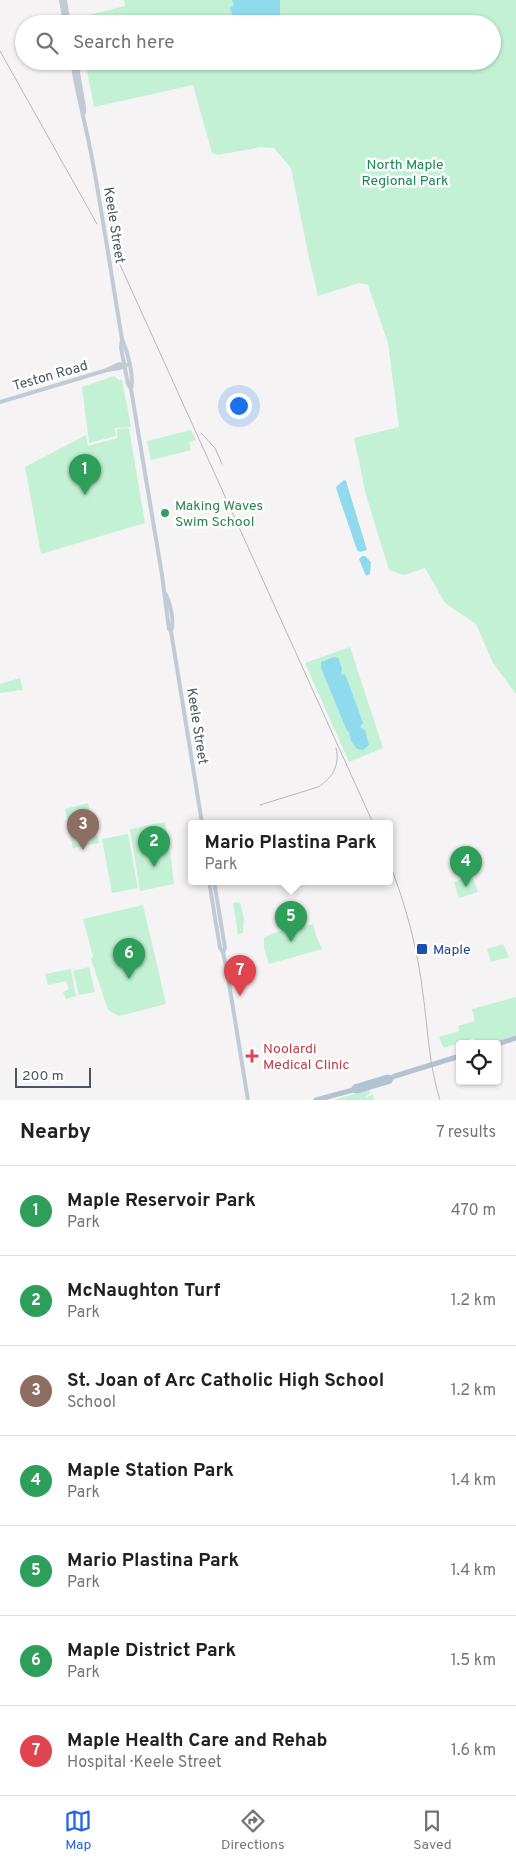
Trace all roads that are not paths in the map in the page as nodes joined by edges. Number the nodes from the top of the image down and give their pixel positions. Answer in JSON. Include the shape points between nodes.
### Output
{"nodes":[{"id":1,"x":61,"y":0,"type":"edge"},
{"id":2,"x":65,"y":0,"type":"edge"},
{"id":3,"x":64,"y":15,"type":"edge"},
{"id":4,"x":68,"y":15,"type":"edge"},
{"id":5,"x":74,"y":70,"type":"edge"},
{"id":6,"x":78,"y":70,"type":"edge"},
{"id":7,"x":84,"y":115,"type":"junction"},
{"id":8,"x":126,"y":365,"type":"junction"},
{"id":9,"x":0,"y":402,"type":"edge"},
{"id":10,"x":202,"y":820,"type":"edge"},
{"id":11,"x":210,"y":885,"type":"edge"},
{"id":12,"x":215,"y":885,"type":"edge"},
{"id":13,"x":223,"y":952,"type":"junction"},
{"id":14,"x":516,"y":1038,"type":"edge"},
{"id":15,"x":501,"y":1043,"type":"edge"},
{"id":16,"x":456,"y":1057,"type":"edge"},
{"id":17,"x":248,"y":1100,"type":"edge"},
{"id":18,"x":316,"y":1100,"type":"edge"}],
"edges":[{"from":1,"to":3,"type":"main road"},
{"from":2,"to":4,"type":"main road"},
{"from":5,"to":7,"type":"main road","name":"Keele Street"},
{"from":6,"to":7,"type":"main road","name":"Keele Street"},
{"from":7,"to":8,"type":"main road","name":"Keele Street"},
{"from":8,"to":9,"type":"main road","name":"Teston Road"},
{"from":8,"to":10,"type":"main road","name":"Keele Street"},
{"from":11,"to":13,"type":"main road"},
{"from":12,"to":13,"type":"main road"},
{"from":13,"to":17,"type":"main road"},
{"from":14,"to":15,"type":"main road"},
{"from":16,"to":18,"type":"main road","via":[[390,1081]]}]}
